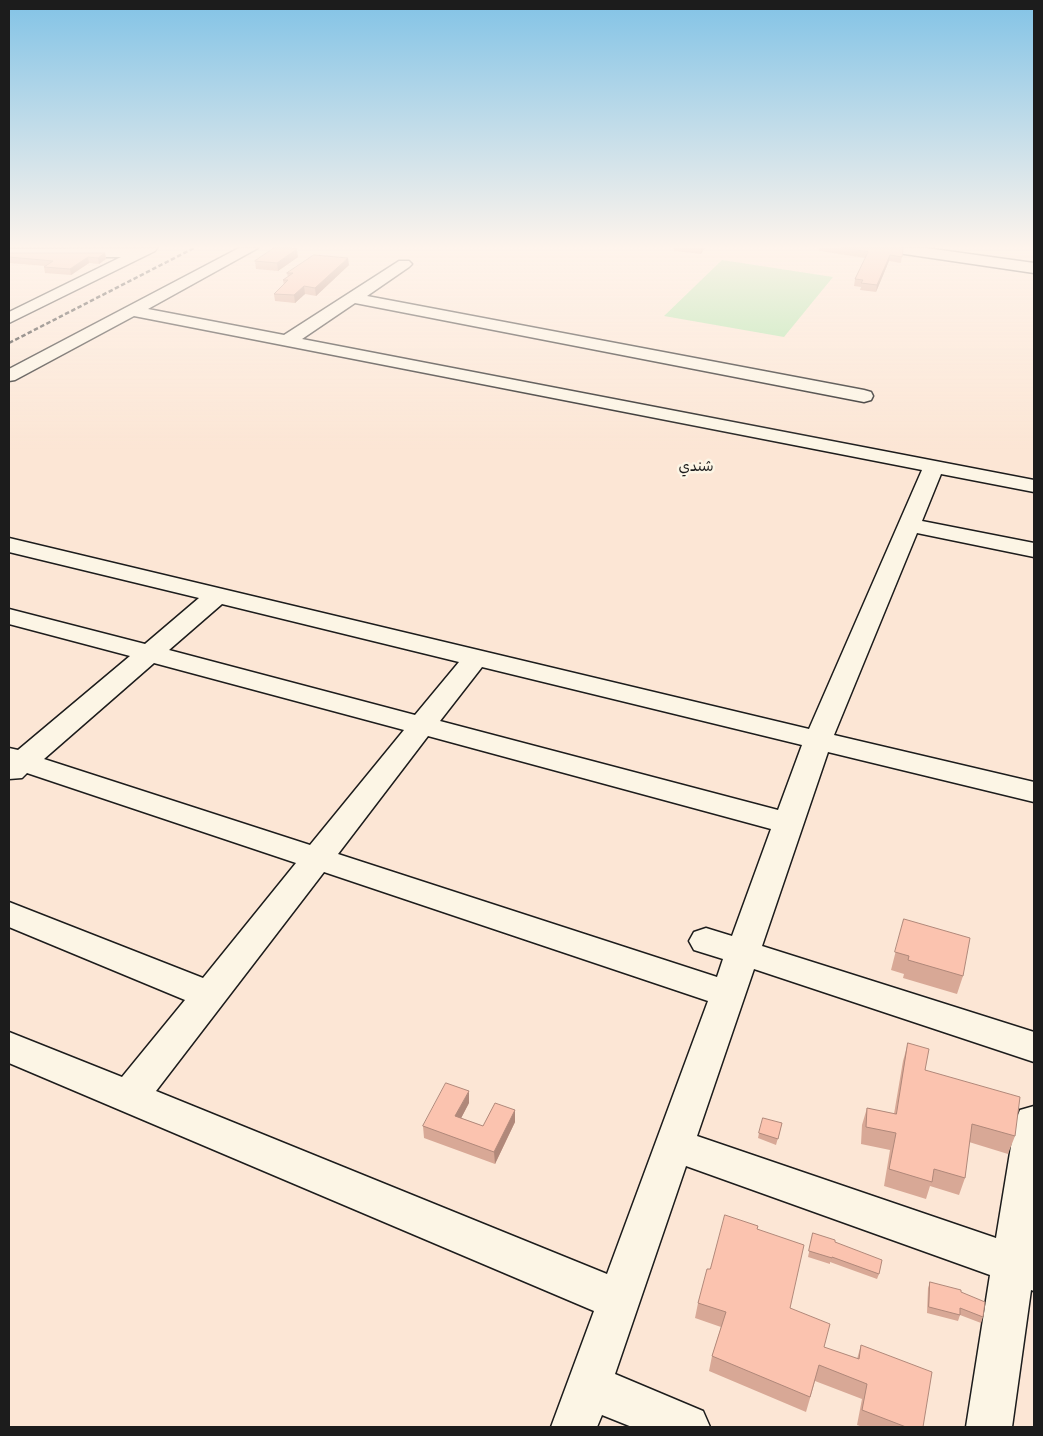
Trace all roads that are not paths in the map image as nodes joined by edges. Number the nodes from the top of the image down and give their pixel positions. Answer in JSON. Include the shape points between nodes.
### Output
{"nodes":[{"id":1,"x":126,"y":315,"type":"edge"},
{"id":2,"x":148,"y":315,"type":"edge"},
{"id":3,"x":326,"y":315,"type":"edge"},
{"id":4,"x":442,"y":315,"type":"edge"},
{"id":5,"x":286,"y":341,"type":"junction"},
{"id":6,"x":9,"y":376,"type":"edge"},
{"id":7,"x":864,"y":396,"type":"dead end"},
{"id":8,"x":934,"y":467,"type":"junction"},
{"id":9,"x":1034,"y":486,"type":"edge"},
{"id":10,"x":910,"y":525,"type":"junction"},
{"id":11,"x":9,"y":544,"type":"edge"},
{"id":12,"x":1034,"y":550,"type":"edge"},
{"id":13,"x":218,"y":595,"type":"junction"},
{"id":14,"x":9,"y":616,"type":"edge"},
{"id":15,"x":150,"y":654,"type":"junction"},
{"id":16,"x":476,"y":658,"type":"junction"},
{"id":17,"x":422,"y":726,"type":"junction"},
{"id":18,"x":818,"y":740,"type":"junction"},
{"id":19,"x":13,"y":764,"type":"edge"},
{"id":20,"x":1034,"y":792,"type":"edge"},
{"id":21,"x":788,"y":823,"type":"junction"},
{"id":22,"x":317,"y":859,"type":"junction"},
{"id":23,"x":9,"y":914,"type":"edge"},
{"id":24,"x":706,"y":941,"type":"dead end"},
{"id":25,"x":742,"y":953,"type":"junction"},
{"id":26,"x":727,"y":994,"type":"junction"},
{"id":27,"x":209,"y":995,"type":"junction"},
{"id":28,"x":9,"y":1047,"type":"edge"},
{"id":29,"x":1034,"y":1047,"type":"edge"},
{"id":30,"x":129,"y":1097,"type":"junction"},
{"id":31,"x":1034,"y":1122,"type":"edge"},
{"id":32,"x":674,"y":1145,"type":"junction"},
{"id":33,"x":1024,"y":1268,"type":"edge"},
{"id":34,"x":619,"y":1300,"type":"junction"},
{"id":35,"x":588,"y":1386,"type":"junction"},
{"id":36,"x":574,"y":1427,"type":"edge"},
{"id":37,"x":687,"y":1427,"type":"edge"},
{"id":38,"x":990,"y":1427,"type":"edge"}],
"edges":[{"from":1,"to":6,"type":"street"},
{"from":2,"to":5,"type":"street"},
{"from":3,"to":5,"type":"street"},
{"from":4,"to":7,"type":"street"},
{"from":5,"to":8,"type":"street"},
{"from":8,"to":9,"type":"street"},
{"from":8,"to":10,"type":"street"},
{"from":10,"to":12,"type":"street"},
{"from":10,"to":18,"type":"street"},
{"from":11,"to":13,"type":"street"},
{"from":13,"to":15,"type":"street"},
{"from":13,"to":16,"type":"street"},
{"from":14,"to":15,"type":"street"},
{"from":15,"to":17,"type":"street"},
{"from":15,"to":19,"type":"street"},
{"from":16,"to":17,"type":"street"},
{"from":16,"to":18,"type":"street"},
{"from":17,"to":21,"type":"street"},
{"from":17,"to":22,"type":"street"},
{"from":18,"to":20,"type":"street"},
{"from":18,"to":21,"type":"street"},
{"from":19,"to":22,"type":"street"},
{"from":21,"to":25,"type":"street"},
{"from":22,"to":26,"type":"street"},
{"from":22,"to":27,"type":"street"},
{"from":23,"to":27,"type":"street"},
{"from":24,"to":25,"type":"street"},
{"from":25,"to":26,"type":"street"},
{"from":25,"to":29,"type":"street"},
{"from":26,"to":32,"type":"street"},
{"from":27,"to":30,"type":"street"},
{"from":28,"to":30,"type":"street"},
{"from":30,"to":34,"type":"street"},
{"from":31,"to":33,"type":"street"},
{"from":32,"to":33,"type":"street"},
{"from":32,"to":34,"type":"street"},
{"from":33,"to":38,"type":"street"},
{"from":34,"to":35,"type":"street"},
{"from":35,"to":36,"type":"street"},
{"from":35,"to":37,"type":"street"}]}
